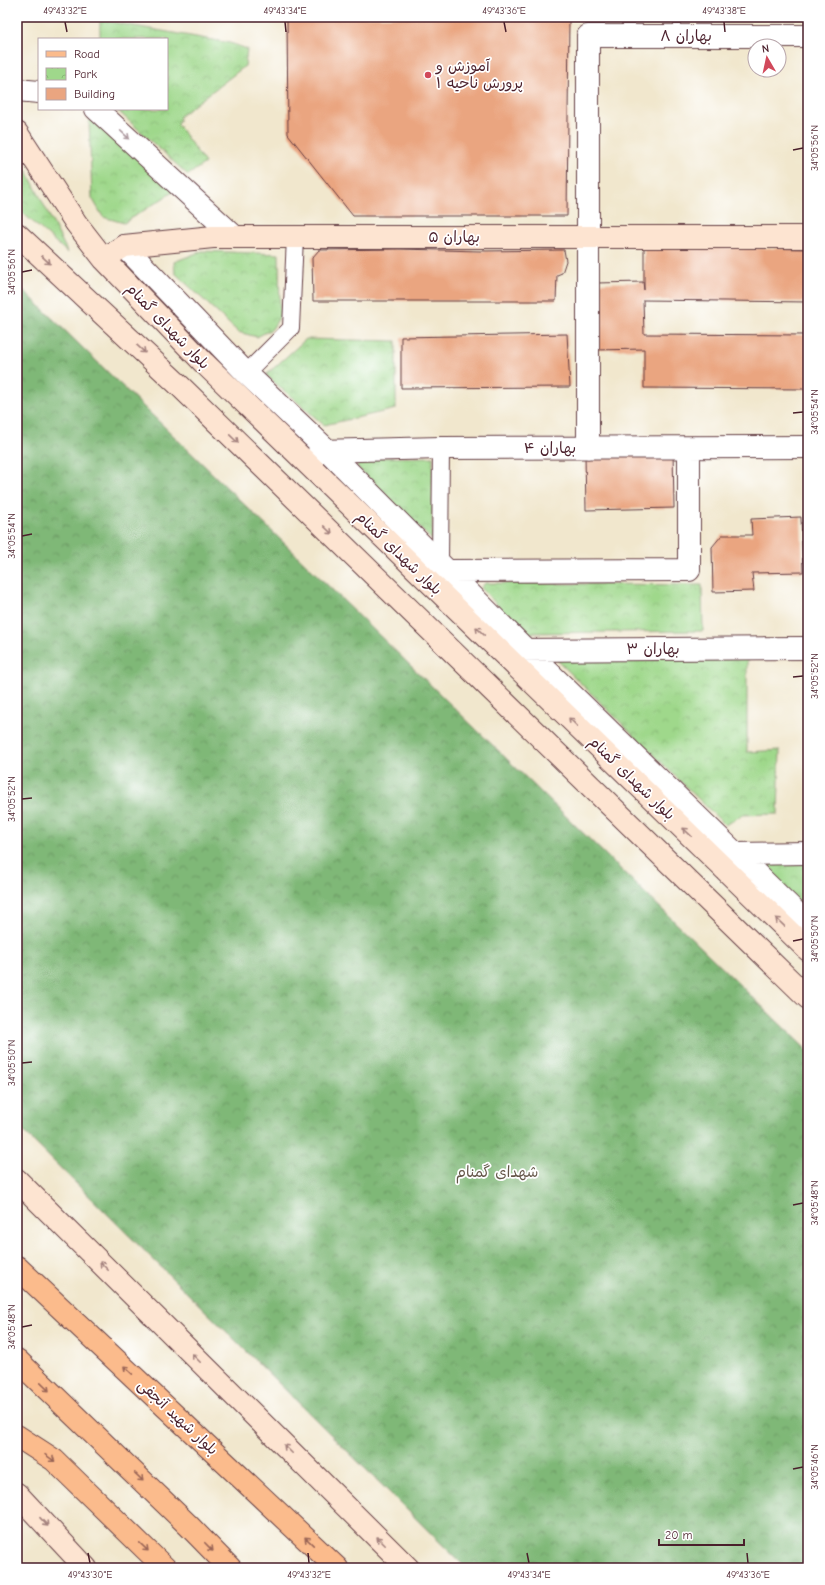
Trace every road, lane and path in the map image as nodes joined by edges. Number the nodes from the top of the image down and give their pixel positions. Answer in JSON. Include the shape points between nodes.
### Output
{"nodes":[{"id":1,"x":808,"y":36,"type":"edge"},
{"id":2,"x":17,"y":90,"type":"edge"},
{"id":3,"x":38,"y":92,"type":"edge"},
{"id":4,"x":97,"y":110,"type":"edge"},
{"id":5,"x":17,"y":133,"type":"edge"},
{"id":6,"x":17,"y":234,"type":"edge"},
{"id":7,"x":808,"y":236,"type":"edge"},
{"id":8,"x":235,"y":237,"type":"junction"},
{"id":9,"x":295,"y":237,"type":"junction"},
{"id":10,"x":588,"y":237,"type":"junction"},
{"id":11,"x":124,"y":246,"type":"junction"},
{"id":12,"x":104,"y":259,"type":"junction"},
{"id":13,"x":246,"y":372,"type":"junction"},
{"id":14,"x":808,"y":447,"type":"edge"},
{"id":15,"x":441,"y":448,"type":"junction"},
{"id":16,"x":588,"y":448,"type":"junction"},
{"id":17,"x":689,"y":448,"type":"junction"},
{"id":18,"x":293,"y":450,"type":"junction"},
{"id":19,"x":328,"y":451,"type":"junction"},
{"id":20,"x":443,"y":568,"type":"junction"},
{"id":21,"x":808,"y":648,"type":"edge"},
{"id":22,"x":499,"y":650,"type":"junction"},
{"id":23,"x":526,"y":650,"type":"junction"},
{"id":24,"x":808,"y":853,"type":"edge"},
{"id":25,"x":736,"y":854,"type":"junction"},
{"id":26,"x":808,"y":924,"type":"edge"},
{"id":27,"x":808,"y":950,"type":"edge"},
{"id":28,"x":808,"y":998,"type":"edge"},
{"id":29,"x":17,"y":1180,"type":"edge"},
{"id":30,"x":17,"y":1267,"type":"edge"},
{"id":31,"x":17,"y":1360,"type":"edge"},
{"id":32,"x":17,"y":1436,"type":"edge"},
{"id":33,"x":17,"y":1494,"type":"edge"},
{"id":34,"x":86,"y":1568,"type":"edge"},
{"id":35,"x":165,"y":1568,"type":"edge"},
{"id":36,"x":230,"y":1568,"type":"edge"},
{"id":37,"x":337,"y":1568,"type":"edge"},
{"id":38,"x":408,"y":1568,"type":"edge"}],
"edges":[{"from":1,"to":10,"type":"street","name":"بهاران ۸","via":[[588,36]]},
{"from":2,"to":3,"type":"street"},
{"from":4,"to":8,"type":"street","one_way":true},
{"from":5,"to":12,"type":"street","name":"بلوار شهدای گمنام","via":[[72,217]]},
{"from":6,"to":28,"type":"street","one_way":true,"via":[[186,392]]},
{"from":7,"to":10,"type":"street","name":"بهاران ۵"},
{"from":8,"to":9,"type":"street","name":"بهاران ۵"},
{"from":8,"to":11,"type":"street","name":"بهاران ۵"},
{"from":9,"to":10,"type":"street","name":"بهاران ۵"},
{"from":9,"to":13,"type":"lane","via":[[291,328]]},
{"from":10,"to":16,"type":"street"},
{"from":11,"to":12,"type":"street","name":"بهاران ۵"},
{"from":11,"to":13,"type":"street"},
{"from":12,"to":18,"type":"street","name":"بلوار شهدای گمنام","via":[[204,363]]},
{"from":13,"to":19,"type":"street"},
{"from":14,"to":17,"type":"street","name":"بهاران ۴"},
{"from":15,"to":16,"type":"street","name":"بهاران ۴"},
{"from":15,"to":19,"type":"street","name":"بهاران ۴"},
{"from":15,"to":20,"type":"lane"},
{"from":16,"to":17,"type":"street","name":"بهاران ۴"},
{"from":17,"to":20,"type":"street","via":[[689,570]]},
{"from":18,"to":19,"type":"street","name":"بهاران ۴"},
{"from":22,"to":18,"type":"street","name":"بلوار شهدای گمنام","one_way":true},
{"from":19,"to":20,"type":"street"},
{"from":20,"to":23,"type":"street"},
{"from":21,"to":23,"type":"street","name":"بهاران ۳"},
{"from":22,"to":23,"type":"street","name":"بهاران ۳"},
{"from":27,"to":22,"type":"street","name":"بلوار شهدای گمنام","one_way":true},
{"from":23,"to":25,"type":"street"},
{"from":24,"to":25,"type":"street"},
{"from":25,"to":26,"type":"street"},
{"from":38,"to":29,"type":"street","one_way":true},
{"from":37,"to":30,"type":"main road","name":"بلوار شهید آنجفی","one_way":true},
{"from":31,"to":36,"type":"main road","one_way":true},
{"from":32,"to":35,"type":"main road","one_way":true,"via":[[54,1460]]},
{"from":33,"to":34,"type":"street","one_way":true}]}
